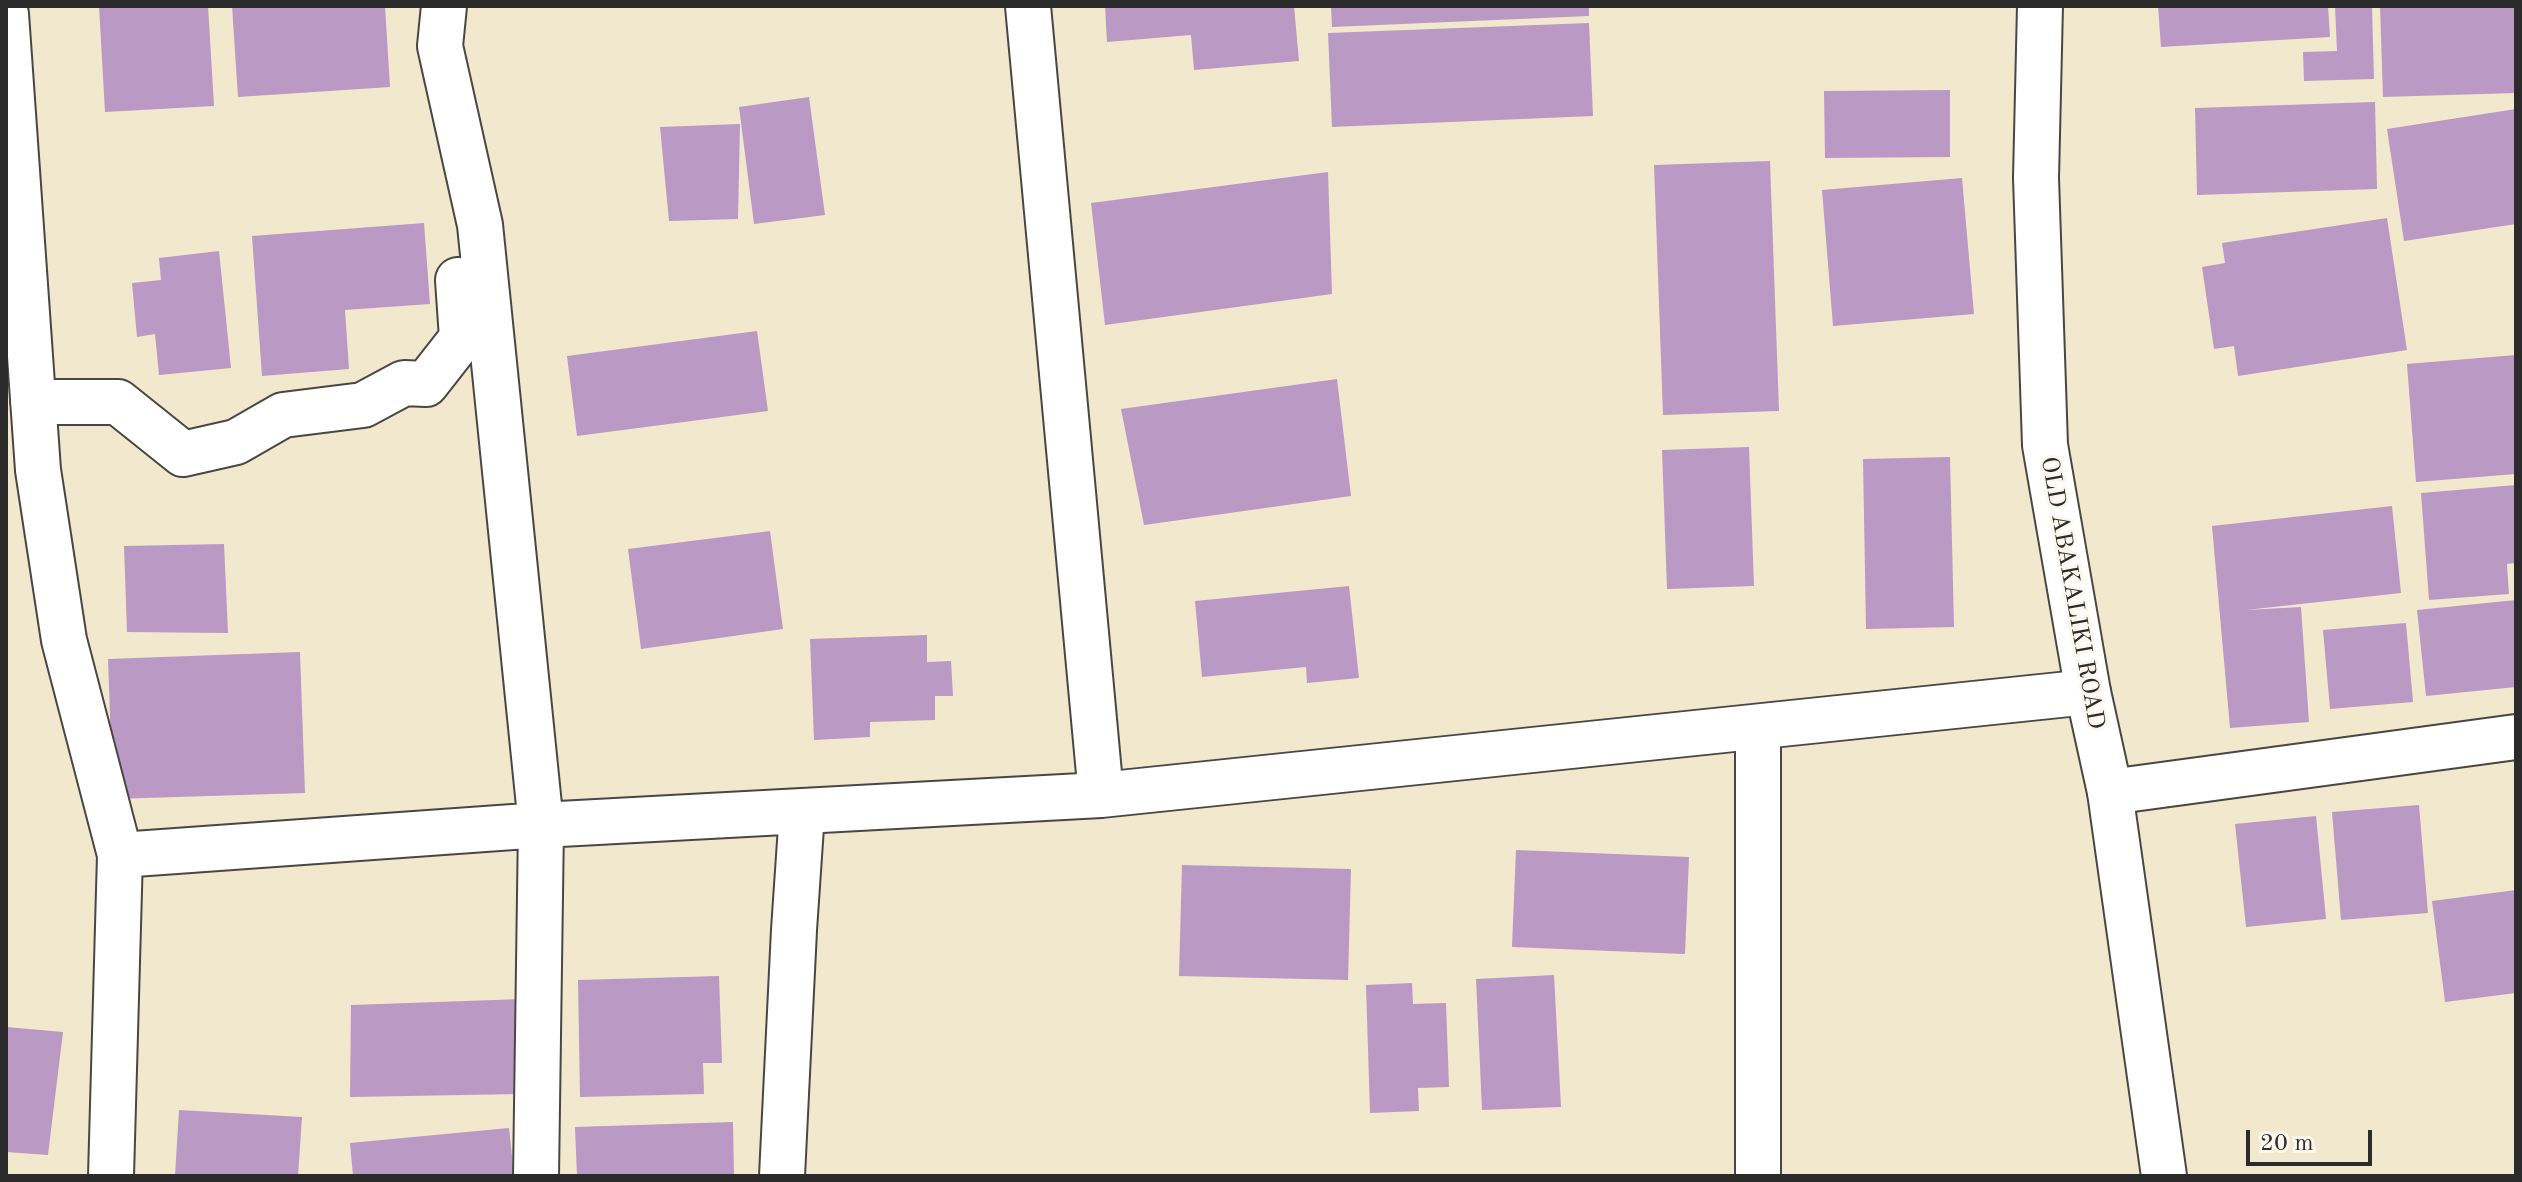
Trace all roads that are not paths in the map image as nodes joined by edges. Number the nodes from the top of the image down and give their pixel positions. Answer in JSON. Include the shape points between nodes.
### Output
{"nodes":[{"id":1,"x":444,"y":6,"type":"edge"},
{"id":2,"x":1028,"y":6,"type":"edge"},
{"id":3,"x":2040,"y":6,"type":"edge"},
{"id":4,"x":6,"y":14,"type":"edge"},
{"id":5,"x":476,"y":206,"type":"junction"},
{"id":6,"x":33,"y":402,"type":"junction"},
{"id":7,"x":22,"y":473,"type":"edge"},
{"id":8,"x":2088,"y":692,"type":"junction"},
{"id":9,"x":1758,"y":727,"type":"junction"},
{"id":10,"x":2516,"y":737,"type":"edge"},
{"id":11,"x":2110,"y":792,"type":"junction"},
{"id":12,"x":1101,"y":795,"type":"junction"},
{"id":13,"x":802,"y":812,"type":"junction"},
{"id":14,"x":541,"y":825,"type":"junction"},
{"id":15,"x":120,"y":855,"type":"junction"},
{"id":16,"x":111,"y":1176,"type":"edge"},
{"id":17,"x":536,"y":1176,"type":"edge"},
{"id":18,"x":782,"y":1176,"type":"edge"},
{"id":19,"x":1758,"y":1176,"type":"edge"},
{"id":20,"x":2164,"y":1176,"type":"edge"}],
"edges":[{"from":1,"to":5,"type":"street","via":[[440,46]]},
{"from":2,"to":12,"type":"street"},
{"from":3,"to":8,"type":"street","name":"OLD ABAKALIKI ROAD","via":[[2036,178],[2045,445]]},
{"from":4,"to":6,"type":"street"},
{"from":5,"to":6,"type":"street","via":[[454,212],[462,338],[426,384],[404,383],[363,405],[283,415],[236,442],[183,454],[118,402]]},
{"from":5,"to":14,"type":"street"},
{"from":6,"to":7,"type":"street"},
{"from":7,"to":15,"type":"street"},
{"from":8,"to":9,"type":"street"},
{"from":8,"to":11,"type":"street","name":"OLD ABAKALIKI ROAD"},
{"from":9,"to":12,"type":"street"},
{"from":9,"to":19,"type":"street"},
{"from":10,"to":11,"type":"street"},
{"from":11,"to":20,"type":"street","name":"OLD ABAKALIKI ROAD"},
{"from":12,"to":13,"type":"street"},
{"from":13,"to":14,"type":"street"},
{"from":13,"to":18,"type":"street"},
{"from":14,"to":15,"type":"street"},
{"from":14,"to":17,"type":"street"},
{"from":15,"to":16,"type":"street"}]}
